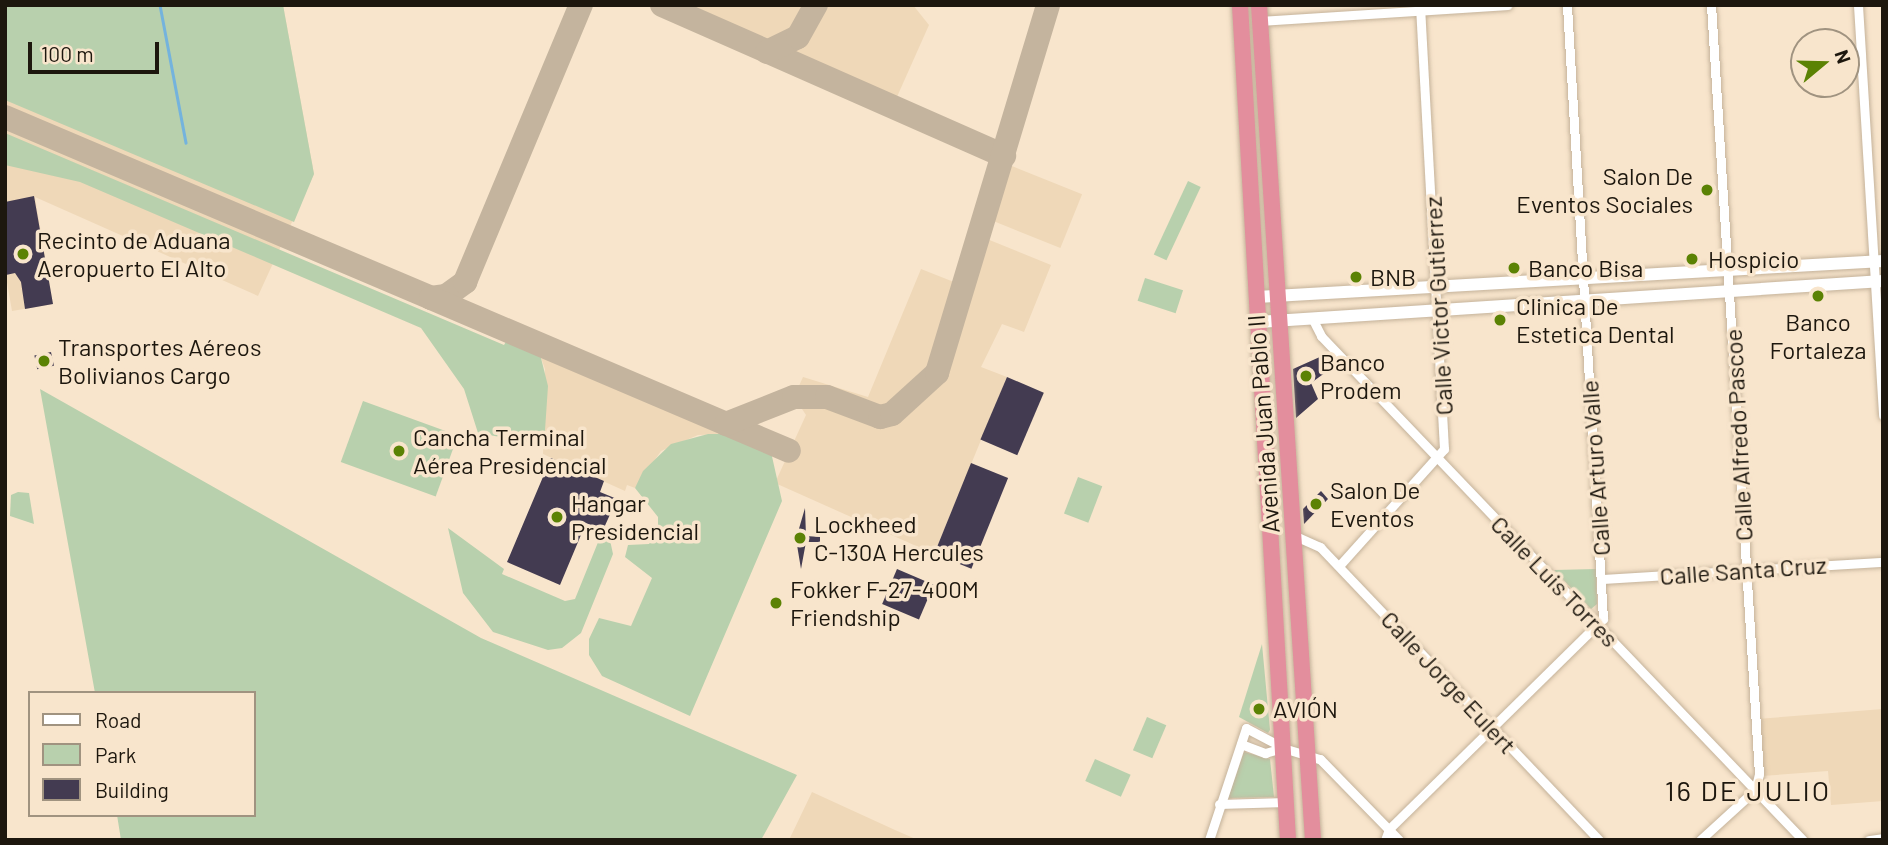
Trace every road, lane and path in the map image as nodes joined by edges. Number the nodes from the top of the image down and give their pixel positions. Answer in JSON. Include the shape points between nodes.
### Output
{"nodes":[{"id":1,"x":1240,"y":5,"type":"edge"},
{"id":2,"x":1507,"y":5,"type":"edge"},
{"id":3,"x":1567,"y":5,"type":"edge"},
{"id":4,"x":1711,"y":5,"type":"edge"},
{"id":5,"x":1858,"y":5,"type":"edge"},
{"id":6,"x":1420,"y":8,"type":"edge"},
{"id":7,"x":1259,"y":13,"type":"edge"},
{"id":8,"x":1877,"y":262,"type":"edge"},
{"id":9,"x":1729,"y":271,"type":"junction"},
{"id":10,"x":1582,"y":280,"type":"junction"},
{"id":11,"x":1878,"y":282,"type":"edge"},
{"id":12,"x":1437,"y":287,"type":"junction"},
{"id":13,"x":1730,"y":291,"type":"junction"},
{"id":14,"x":1257,"y":297,"type":"junction"},
{"id":15,"x":1278,"y":297,"type":"junction"},
{"id":16,"x":1583,"y":301,"type":"junction"},
{"id":17,"x":1438,"y":310,"type":"junction"},
{"id":18,"x":1312,"y":318,"type":"junction"},
{"id":19,"x":1279,"y":320,"type":"junction"},
{"id":20,"x":1258,"y":322,"type":"junction"},
{"id":21,"x":1883,"y":415,"type":"edge"},
{"id":22,"x":1439,"y":460,"type":"junction"},
{"id":23,"x":1293,"y":535,"type":"junction"},
{"id":24,"x":1883,"y":562,"type":"edge"},
{"id":25,"x":1339,"y":566,"type":"junction"},
{"id":26,"x":1746,"y":568,"type":"junction"},
{"id":27,"x":1603,"y":579,"type":"junction"},
{"id":28,"x":1599,"y":626,"type":"junction"},
{"id":29,"x":1493,"y":729,"type":"junction"},
{"id":30,"x":1241,"y":744,"type":"junction"},
{"id":31,"x":1283,"y":748,"type":"junction"},
{"id":32,"x":1307,"y":753,"type":"junction"},
{"id":33,"x":1755,"y":790,"type":"junction"},
{"id":34,"x":1286,"y":802,"type":"junction"},
{"id":35,"x":1219,"y":804,"type":"junction"},
{"id":36,"x":1389,"y":829,"type":"junction"},
{"id":37,"x":1883,"y":838,"type":"edge"},
{"id":38,"x":1209,"y":840,"type":"edge"},
{"id":39,"x":1288,"y":840,"type":"edge"},
{"id":40,"x":1313,"y":840,"type":"edge"},
{"id":41,"x":1385,"y":840,"type":"edge"},
{"id":42,"x":1399,"y":840,"type":"edge"},
{"id":43,"x":1599,"y":840,"type":"edge"},
{"id":44,"x":1700,"y":840,"type":"edge"},
{"id":45,"x":1803,"y":840,"type":"edge"},
{"id":46,"x":1869,"y":840,"type":"edge"}],
"edges":[{"from":1,"to":14,"type":"highway","name":"Avenida Juan Pablo II"},
{"from":2,"to":6,"type":"street"},
{"from":3,"to":10,"type":"street","name":"Calle Arturo Valle"},
{"from":4,"to":9,"type":"street","name":"Calle Alfredo Pascoe"},
{"from":5,"to":8,"type":"street"},
{"from":6,"to":7,"type":"street"},
{"from":6,"to":12,"type":"street","name":"Calle Victor Gutierrez"},
{"from":7,"to":15,"type":"highway","name":"Avenida Juan Pablo II"},
{"from":8,"to":9,"type":"main road"},
{"from":8,"to":11,"type":"street"},
{"from":9,"to":10,"type":"main road"},
{"from":9,"to":13,"type":"street","name":"Calle Alfredo Pascoe"},
{"from":10,"to":12,"type":"main road"},
{"from":10,"to":16,"type":"street","name":"Calle Arturo Valle"},
{"from":11,"to":13,"type":"main road"},
{"from":11,"to":21,"type":"street"},
{"from":12,"to":15,"type":"main road"},
{"from":12,"to":17,"type":"street","name":"Calle Victor Gutierrez"},
{"from":13,"to":16,"type":"main road"},
{"from":13,"to":26,"type":"street","name":"Calle Alfredo Pascoe"},
{"from":14,"to":15,"type":"main road"},
{"from":14,"to":20,"type":"highway","name":"Avenida Juan Pablo II"},
{"from":15,"to":19,"type":"highway","name":"Avenida Juan Pablo II"},
{"from":16,"to":17,"type":"main road"},
{"from":16,"to":27,"type":"street","name":"Calle Arturo Valle"},
{"from":17,"to":18,"type":"main road"},
{"from":17,"to":22,"type":"street","name":"Calle Victor Gutierrez","via":[[1445,428]]},
{"from":18,"to":19,"type":"main road"},
{"from":18,"to":22,"type":"street","name":"Calle Luis Torres","via":[[1321,336]]},
{"from":19,"to":20,"type":"main road"},
{"from":19,"to":23,"type":"highway","name":"Avenida Juan Pablo II"},
{"from":20,"to":31,"type":"highway","name":"Avenida Juan Pablo II"},
{"from":22,"to":25,"type":"street"},
{"from":22,"to":28,"type":"street","name":"Calle Luis Torres"},
{"from":23,"to":25,"type":"street","name":"Calle Jorge Eulert","via":[[1313,541]]},
{"from":23,"to":32,"type":"highway","name":"Avenida Juan Pablo II"},
{"from":24,"to":26,"type":"street","name":"Calle Santa Cruz"},
{"from":25,"to":29,"type":"street","name":"Calle Jorge Eulert"},
{"from":26,"to":27,"type":"street","name":"Calle Santa Cruz"},
{"from":26,"to":33,"type":"street","name":"Calle Alfredo Pascoe","via":[[1759,774]]},
{"from":27,"to":28,"type":"street","name":"Calle Arturo Valle"},
{"from":28,"to":29,"type":"street"},
{"from":28,"to":33,"type":"street","name":"Calle Luis Torres"},
{"from":29,"to":36,"type":"street"},
{"from":29,"to":43,"type":"street","name":"Calle Jorge Eulert"},
{"from":30,"to":31,"type":"street","via":[[1265,753]]},
{"from":30,"to":31,"type":"street","via":[[1246,728]]},
{"from":30,"to":35,"type":"street"},
{"from":31,"to":32,"type":"street"},
{"from":31,"to":34,"type":"highway","name":"Avenida Juan Pablo II"},
{"from":32,"to":36,"type":"street","via":[[1326,764]]},
{"from":32,"to":40,"type":"highway","name":"Avenida Juan Pablo II"},
{"from":33,"to":44,"type":"street"},
{"from":33,"to":45,"type":"street","name":"Calle Luis Torres"},
{"from":34,"to":35,"type":"street"},
{"from":34,"to":39,"type":"highway","name":"Avenida Juan Pablo II"},
{"from":35,"to":38,"type":"street"},
{"from":36,"to":41,"type":"street"},
{"from":36,"to":42,"type":"street"},
{"from":37,"to":46,"type":"street"}]}
